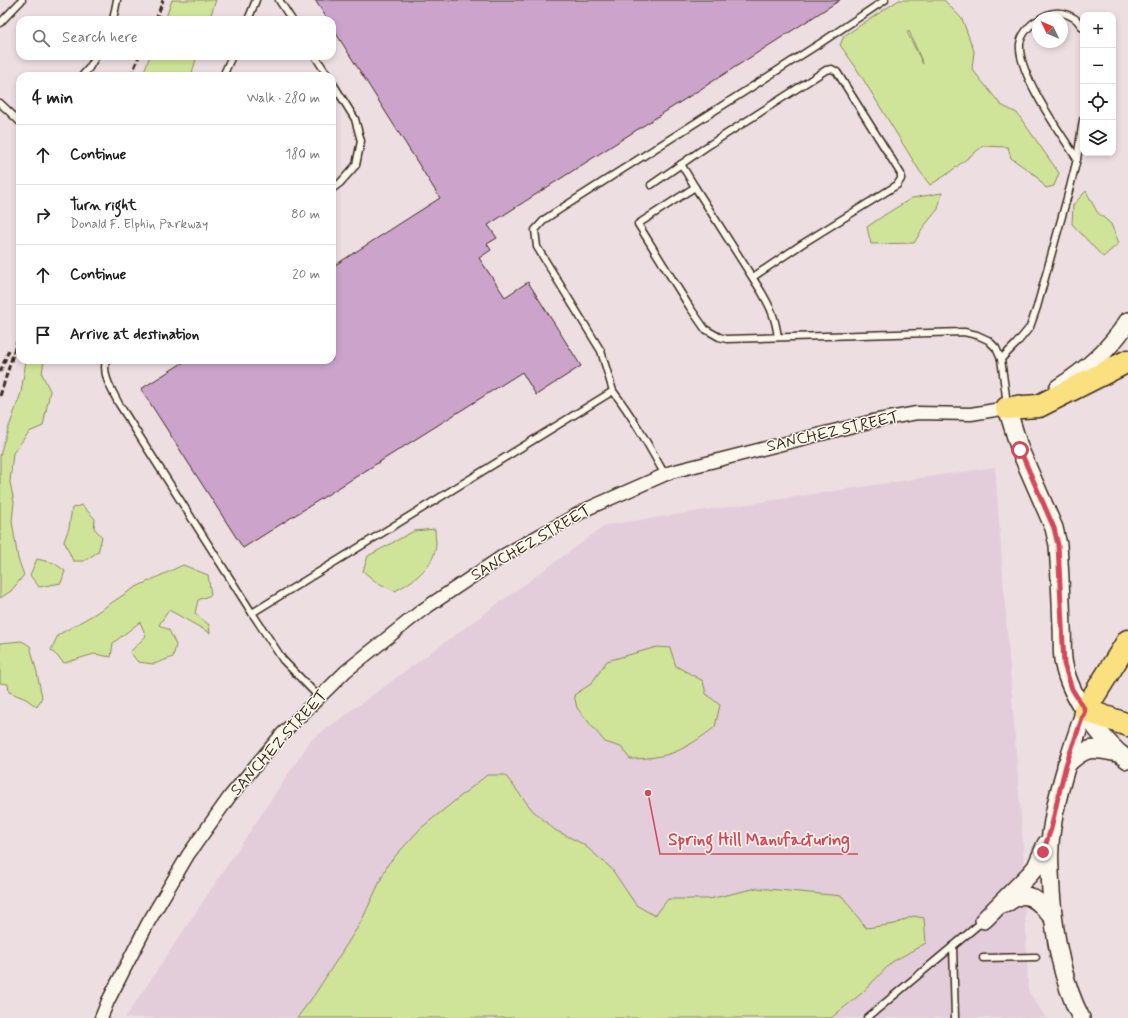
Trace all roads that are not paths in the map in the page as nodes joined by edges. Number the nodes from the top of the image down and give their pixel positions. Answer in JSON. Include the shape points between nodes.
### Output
{"nodes":[{"id":1,"x":22,"y":0,"type":"edge"},
{"id":2,"x":117,"y":0,"type":"edge"},
{"id":3,"x":256,"y":0,"type":"edge"},
{"id":4,"x":280,"y":0,"type":"edge"},
{"id":5,"x":885,"y":0,"type":"edge"},
{"id":6,"x":114,"y":16,"type":"edge"},
{"id":7,"x":250,"y":16,"type":"edge"},
{"id":8,"x":290,"y":16,"type":"edge"},
{"id":9,"x":1068,"y":16,"type":"edge"},
{"id":10,"x":0,"y":23,"type":"edge"},
{"id":11,"x":1080,"y":25,"type":"edge"},
{"id":12,"x":1032,"y":26,"type":"edge"},
{"id":13,"x":93,"y":60,"type":"edge"},
{"id":14,"x":230,"y":60,"type":"edge"},
{"id":15,"x":318,"y":60,"type":"edge"},
{"id":16,"x":85,"y":72,"type":"edge"},
{"id":17,"x":225,"y":72,"type":"edge"},
{"id":18,"x":325,"y":72,"type":"edge"},
{"id":19,"x":336,"y":88,"type":"edge"},
{"id":20,"x":0,"y":103,"type":"edge"},
{"id":21,"x":16,"y":118,"type":"edge"},
{"id":22,"x":1080,"y":140,"type":"edge"},
{"id":23,"x":1077,"y":159,"type":"junction"},
{"id":24,"x":681,"y":164,"type":"junction"},
{"id":25,"x":651,"y":185,"type":"dead end"},
{"id":26,"x":336,"y":186,"type":"edge"},
{"id":27,"x":695,"y":187,"type":"junction"},
{"id":28,"x":753,"y":277,"type":"junction"},
{"id":29,"x":1128,"y":321,"type":"edge"},
{"id":30,"x":778,"y":337,"type":"junction"},
{"id":31,"x":1001,"y":359,"type":"junction"},
{"id":32,"x":1128,"y":361,"type":"edge"},
{"id":33,"x":105,"y":364,"type":"edge"},
{"id":34,"x":613,"y":391,"type":"junction"},
{"id":35,"x":1007,"y":408,"type":"junction"},
{"id":36,"x":665,"y":475,"type":"junction"},
{"id":37,"x":252,"y":613,"type":"junction"},
{"id":38,"x":1128,"y":641,"type":"edge"},
{"id":39,"x":319,"y":697,"type":"junction"},
{"id":40,"x":1085,"y":710,"type":"junction"},
{"id":41,"x":1128,"y":725,"type":"edge"},
{"id":42,"x":1123,"y":756,"type":"edge"},
{"id":43,"x":1066,"y":765,"type":"junction"},
{"id":44,"x":1051,"y":829,"type":"junction"},
{"id":45,"x":1053,"y":918,"type":"junction"},
{"id":46,"x":984,"y":920,"type":"junction"},
{"id":47,"x":953,"y":946,"type":"junction"},
{"id":48,"x":1036,"y":957,"type":"dead end"},
{"id":49,"x":983,"y":958,"type":"dead end"},
{"id":50,"x":101,"y":1018,"type":"edge"},
{"id":51,"x":867,"y":1018,"type":"edge"},
{"id":52,"x":955,"y":1018,"type":"edge"},
{"id":53,"x":1080,"y":1018,"type":"edge"}],
"edges":[{"from":1,"to":10,"type":"lane"},
{"from":2,"to":6,"type":"lane"},
{"from":3,"to":7,"type":"lane"},
{"from":4,"to":8,"type":"lane"},
{"from":5,"to":34,"type":"lane","via":[[545,219],[535,230],[537,247],[601,351]]},
{"from":9,"to":11,"type":"lane"},
{"from":12,"to":23,"type":"lane","via":[[1025,32],[1020,43],[1027,76]]},
{"from":13,"to":16,"type":"lane"},
{"from":14,"to":17,"type":"lane"},
{"from":15,"to":18,"type":"lane"},
{"from":19,"to":26,"type":"lane","via":[[355,119],[361,141],[356,165]]},
{"from":20,"to":21,"type":"lane"},
{"from":22,"to":23,"type":"lane"},
{"from":23,"to":31,"type":"lane","via":[[1030,327]]},
{"from":24,"to":25,"type":"lane"},
{"from":24,"to":27,"type":"lane"},
{"from":24,"to":28,"type":"lane","via":[[826,70],[832,69],[837,72],[901,174],[901,179],[897,185]]},
{"from":27,"to":28,"type":"lane"},
{"from":27,"to":30,"type":"lane","via":[[638,224],[705,329],[727,340]]},
{"from":28,"to":30,"type":"lane","via":[[770,306]]},
{"from":29,"to":35,"type":"street","name":"SANCHEZ STREET","via":[[1104,351],[1066,383],[1042,397]]},
{"from":30,"to":31,"type":"lane","via":[[964,332],[988,340],[996,348]]},
{"from":31,"to":35,"type":"lane"},
{"from":32,"to":35,"type":"highway","via":[[1039,406]]},
{"from":33,"to":37,"type":"lane","via":[[108,383],[119,404]]},
{"from":34,"to":36,"type":"lane","via":[[642,432]]},
{"from":34,"to":37,"type":"lane"},
{"from":35,"to":36,"type":"street","name":"SANCHEZ STREET","via":[[971,414],[917,413],[874,421]]},
{"from":35,"to":40,"type":"street","via":[[1020,450],[1054,528],[1058,545],[1064,664],[1072,689]]},
{"from":36,"to":39,"type":"street","name":"SANCHEZ STREET","via":[[589,508],[506,554],[421,611],[346,671]]},
{"from":37,"to":39,"type":"lane","via":[[283,660]]},
{"from":38,"to":40,"type":"highway"},
{"from":39,"to":50,"type":"street","name":"SANCHEZ STREET","via":[[282,734],[230,796],[188,855],[148,923]]},
{"from":40,"to":41,"type":"highway"},
{"from":40,"to":42,"type":"street","via":[[1102,735]]},
{"from":40,"to":43,"type":"street"},
{"from":42,"to":43,"type":"street","via":[[1095,749],[1084,751]]},
{"from":43,"to":44,"type":"street"},
{"from":44,"to":45,"type":"street","via":[[1049,865]]},
{"from":44,"to":46,"type":"street","via":[[1036,867]]},
{"from":45,"to":46,"type":"street","via":[[1031,897],[1021,896]]},
{"from":45,"to":53,"type":"street","via":[[1059,954]]},
{"from":46,"to":47,"type":"lane"},
{"from":47,"to":51,"type":"lane"},
{"from":47,"to":52,"type":"lane"},
{"from":48,"to":49,"type":"lane"}]}
